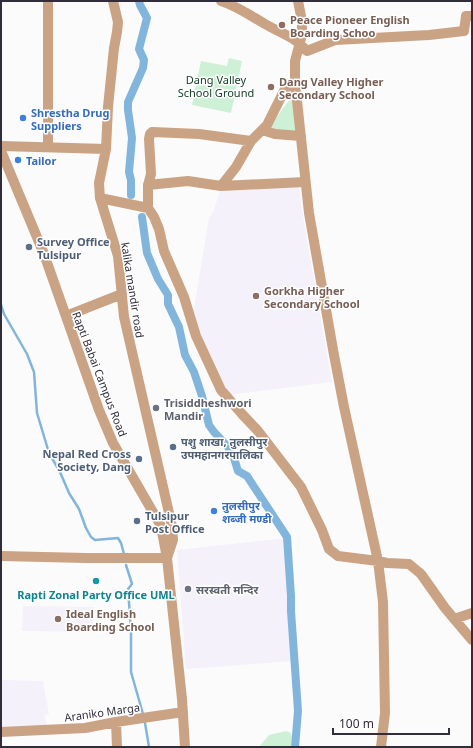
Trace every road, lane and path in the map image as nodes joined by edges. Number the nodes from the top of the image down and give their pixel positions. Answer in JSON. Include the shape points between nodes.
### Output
{"nodes":[{"id":1,"x":48,"y":1,"type":"edge"},
{"id":2,"x":113,"y":1,"type":"edge"},
{"id":3,"x":221,"y":1,"type":"edge"},
{"id":4,"x":298,"y":1,"type":"edge"},
{"id":5,"x":472,"y":16,"type":"edge"},
{"id":6,"x":299,"y":42,"type":"junction"},
{"id":7,"x":295,"y":82,"type":"junction"},
{"id":8,"x":262,"y":130,"type":"junction"},
{"id":9,"x":301,"y":136,"type":"junction"},
{"id":10,"x":251,"y":141,"type":"junction"},
{"id":11,"x":1,"y":146,"type":"edge"},
{"id":12,"x":48,"y":147,"type":"junction"},
{"id":13,"x":106,"y":149,"type":"junction"},
{"id":14,"x":1,"y":151,"type":"edge"},
{"id":15,"x":305,"y":182,"type":"junction"},
{"id":16,"x":148,"y":185,"type":"junction"},
{"id":17,"x":221,"y":186,"type":"junction"},
{"id":18,"x":100,"y":198,"type":"junction"},
{"id":19,"x":148,"y":208,"type":"junction"},
{"id":20,"x":122,"y":294,"type":"junction"},
{"id":21,"x":66,"y":316,"type":"junction"},
{"id":22,"x":1,"y":556,"type":"edge"},
{"id":23,"x":167,"y":558,"type":"junction"},
{"id":24,"x":378,"y":560,"type":"junction"},
{"id":25,"x":472,"y":613,"type":"edge"},
{"id":26,"x":454,"y":619,"type":"junction"},
{"id":27,"x":472,"y":640,"type":"edge"},
{"id":28,"x":183,"y":712,"type":"junction"},
{"id":29,"x":116,"y":722,"type":"junction"},
{"id":30,"x":1,"y":732,"type":"edge"},
{"id":31,"x":117,"y":747,"type":"edge"},
{"id":32,"x":185,"y":747,"type":"edge"},
{"id":33,"x":380,"y":747,"type":"edge"}],
"edges":[{"from":1,"to":12,"type":"street"},
{"from":2,"to":13,"type":"street","name":"kalika mandir road","via":[[118,22]]},
{"from":3,"to":6,"type":"street"},
{"from":4,"to":6,"type":"street","via":[[302,21]]},
{"from":5,"to":6,"type":"street","via":[[466,16],[464,31],[335,40],[307,51]]},
{"from":6,"to":7,"type":"street","via":[[295,61]]},
{"from":7,"to":8,"type":"street","via":[[285,89]]},
{"from":7,"to":9,"type":"street"},
{"from":8,"to":9,"type":"street"},
{"from":8,"to":10,"type":"street"},
{"from":9,"to":15,"type":"street"},
{"from":10,"to":16,"type":"street","via":[[199,134],[152,132],[149,139],[151,174]]},
{"from":10,"to":17,"type":"street"},
{"from":11,"to":12,"type":"street"},
{"from":12,"to":13,"type":"street"},
{"from":13,"to":18,"type":"street","name":"kalika mandir road","via":[[99,183]]},
{"from":14,"to":21,"type":"street","name":"Rapti Babai Campus Road","via":[[44,254]]},
{"from":15,"to":17,"type":"street"},
{"from":15,"to":24,"type":"street","via":[[344,407]]},
{"from":16,"to":17,"type":"street","via":[[188,181]]},
{"from":16,"to":19,"type":"street"},
{"from":18,"to":19,"type":"street"},
{"from":18,"to":20,"type":"street","name":"kalika mandir road","via":[[118,256]]},
{"from":19,"to":24,"type":"street","via":[[159,229],[164,251],[184,297],[196,336],[221,390],[258,430],[301,487],[329,549],[338,556]]},
{"from":20,"to":21,"type":"street"},
{"from":20,"to":23,"type":"street","name":"kalika mandir road","via":[[130,346],[172,526],[174,540]]},
{"from":21,"to":23,"type":"street","name":"Rapti Babai Campus Road","via":[[113,443],[161,526]]},
{"from":22,"to":23,"type":"street"},
{"from":23,"to":28,"type":"street","name":"Rapti Babai Campus Road"},
{"from":24,"to":26,"type":"street","via":[[409,564],[421,574]]},
{"from":24,"to":33,"type":"street","via":[[383,602],[385,713]]},
{"from":25,"to":26,"type":"street"},
{"from":26,"to":27,"type":"street"},
{"from":28,"to":29,"type":"street","name":"Araniko Marga"},
{"from":28,"to":32,"type":"street","name":"Rapti Babai Campus Road"},
{"from":29,"to":30,"type":"street","name":"Araniko Marga","via":[[84,728]]},
{"from":29,"to":31,"type":"street"}]}
